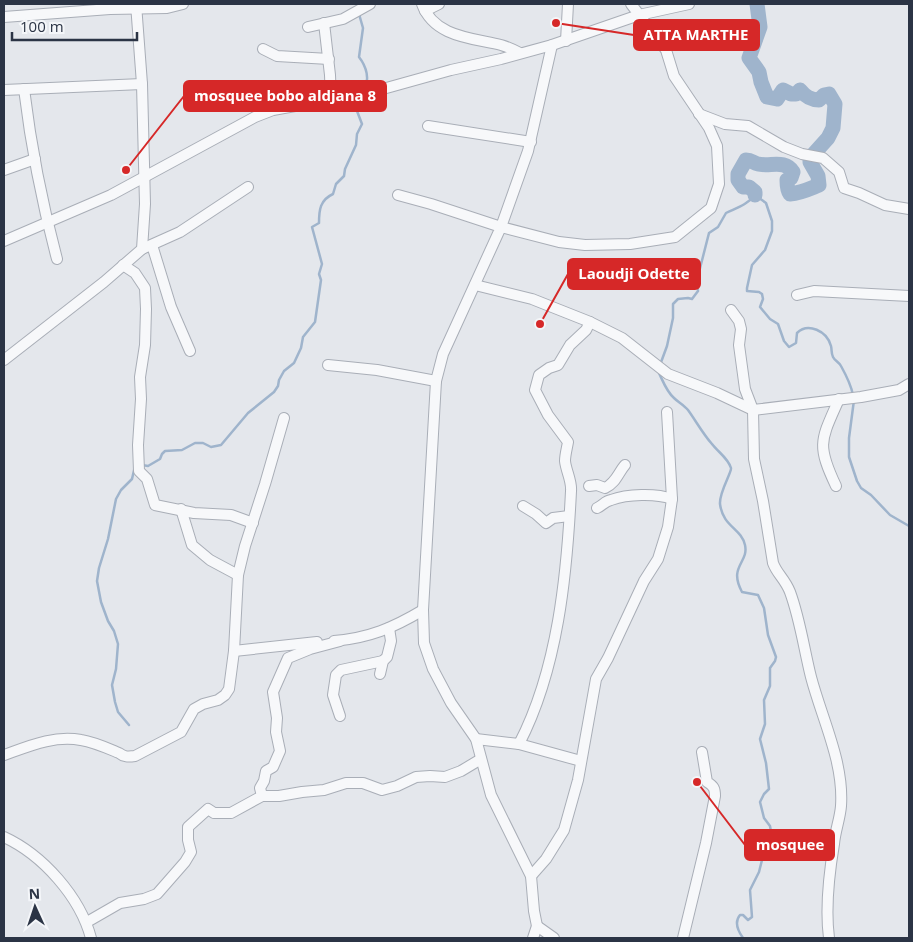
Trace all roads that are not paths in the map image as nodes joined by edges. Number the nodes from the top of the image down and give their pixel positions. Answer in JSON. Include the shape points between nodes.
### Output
{"nodes":[{"id":1,"x":183,"y":4,"type":"edge"},
{"id":2,"x":370,"y":4,"type":"edge"},
{"id":3,"x":439,"y":4,"type":"edge"},
{"id":4,"x":568,"y":4,"type":"edge"},
{"id":5,"x":631,"y":4,"type":"edge"},
{"id":6,"x":690,"y":4,"type":"edge"},
{"id":7,"x":136,"y":6,"type":"edge"},
{"id":8,"x":424,"y":8,"type":"edge"},
{"id":9,"x":639,"y":15,"type":"junction"},
{"id":10,"x":4,"y":17,"type":"edge"},
{"id":11,"x":324,"y":23,"type":"junction"},
{"id":12,"x":308,"y":27,"type":"dead end"},
{"id":13,"x":566,"y":41,"type":"junction"},
{"id":14,"x":552,"y":45,"type":"junction"},
{"id":15,"x":263,"y":49,"type":"dead end"},
{"id":16,"x":520,"y":53,"type":"junction"},
{"id":17,"x":329,"y":59,"type":"junction"},
{"id":18,"x":142,"y":84,"type":"junction"},
{"id":19,"x":24,"y":89,"type":"junction"},
{"id":20,"x":4,"y":90,"type":"edge"},
{"id":21,"x":331,"y":100,"type":"junction"},
{"id":22,"x":698,"y":114,"type":"junction"},
{"id":23,"x":428,"y":126,"type":"dead end"},
{"id":24,"x":530,"y":142,"type":"junction"},
{"id":25,"x":35,"y":159,"type":"junction"},
{"id":26,"x":4,"y":170,"type":"edge"},
{"id":27,"x":144,"y":178,"type":"junction"},
{"id":28,"x":248,"y":187,"type":"dead end"},
{"id":29,"x":398,"y":196,"type":"dead end"},
{"id":30,"x":909,"y":209,"type":"edge"},
{"id":31,"x":47,"y":221,"type":"junction"},
{"id":32,"x":501,"y":227,"type":"junction"},
{"id":33,"x":4,"y":241,"type":"edge"},
{"id":34,"x":147,"y":247,"type":"junction"},
{"id":35,"x":57,"y":259,"type":"dead end"},
{"id":36,"x":123,"y":265,"type":"junction"},
{"id":37,"x":475,"y":285,"type":"junction"},
{"id":38,"x":797,"y":295,"type":"dead end"},
{"id":39,"x":909,"y":296,"type":"edge"},
{"id":40,"x":731,"y":310,"type":"dead end"},
{"id":41,"x":590,"y":322,"type":"junction"},
{"id":42,"x":190,"y":351,"type":"dead end"},
{"id":43,"x":4,"y":360,"type":"edge"},
{"id":44,"x":328,"y":365,"type":"dead end"},
{"id":45,"x":436,"y":381,"type":"junction"},
{"id":46,"x":909,"y":384,"type":"edge"},
{"id":47,"x":841,"y":399,"type":"junction"},
{"id":48,"x":753,"y":410,"type":"junction"},
{"id":49,"x":668,"y":412,"type":"dead end"},
{"id":50,"x":284,"y":418,"type":"dead end"},
{"id":51,"x":625,"y":465,"type":"dead end"},
{"id":52,"x":589,"y":486,"type":"junction"},
{"id":53,"x":836,"y":486,"type":"dead end"},
{"id":54,"x":572,"y":488,"type":"junction"},
{"id":55,"x":614,"y":499,"type":"junction"},
{"id":56,"x":672,"y":499,"type":"junction"},
{"id":57,"x":523,"y":506,"type":"dead end"},
{"id":58,"x":597,"y":508,"type":"dead end"},
{"id":59,"x":181,"y":509,"type":"junction"},
{"id":60,"x":569,"y":516,"type":"junction"},
{"id":61,"x":253,"y":523,"type":"junction"},
{"id":62,"x":238,"y":575,"type":"junction"},
{"id":63,"x":423,"y":610,"type":"junction"},
{"id":64,"x":389,"y":628,"type":"junction"},
{"id":65,"x":340,"y":641,"type":"junction"},
{"id":66,"x":234,"y":651,"type":"junction"},
{"id":67,"x":383,"y":661,"type":"junction"},
{"id":68,"x":380,"y":674,"type":"dead end"},
{"id":69,"x":340,"y":716,"type":"dead end"},
{"id":70,"x":476,"y":739,"type":"junction"},
{"id":71,"x":519,"y":744,"type":"junction"},
{"id":72,"x":702,"y":752,"type":"dead end"},
{"id":73,"x":4,"y":755,"type":"edge"},
{"id":74,"x":481,"y":759,"type":"junction"},
{"id":75,"x":581,"y":761,"type":"junction"},
{"id":76,"x":262,"y":796,"type":"junction"},
{"id":77,"x":4,"y":837,"type":"edge"},
{"id":78,"x":531,"y":876,"type":"junction"},
{"id":79,"x":87,"y":922,"type":"junction"},
{"id":80,"x":537,"y":926,"type":"junction"},
{"id":81,"x":91,"y":938,"type":"edge"},
{"id":82,"x":532,"y":938,"type":"edge"},
{"id":83,"x":554,"y":938,"type":"edge"},
{"id":84,"x":683,"y":938,"type":"edge"},
{"id":85,"x":829,"y":938,"type":"edge"}],
"edges":[{"from":1,"to":7,"type":"street","via":[[167,8]]},
{"from":2,"to":11,"type":"street","via":[[343,19]]},
{"from":3,"to":8,"type":"street"},
{"from":4,"to":13,"type":"street"},
{"from":5,"to":9,"type":"street"},
{"from":6,"to":9,"type":"street"},
{"from":7,"to":10,"type":"street"},
{"from":7,"to":18,"type":"street"},
{"from":8,"to":16,"type":"street","via":[[440,28],[459,37],[504,46]]},
{"from":9,"to":13,"type":"street"},
{"from":9,"to":22,"type":"street","via":[[666,50],[674,76]]},
{"from":11,"to":12,"type":"street"},
{"from":11,"to":17,"type":"street"},
{"from":13,"to":14,"type":"street"},
{"from":14,"to":16,"type":"street"},
{"from":14,"to":24,"type":"street"},
{"from":15,"to":17,"type":"street","via":[[277,56]]},
{"from":16,"to":21,"type":"street"},
{"from":17,"to":21,"type":"street"},
{"from":18,"to":19,"type":"street"},
{"from":18,"to":27,"type":"street"},
{"from":19,"to":20,"type":"street"},
{"from":19,"to":25,"type":"street"},
{"from":21,"to":27,"type":"street","via":[[273,110]]},
{"from":22,"to":30,"type":"street","via":[[725,124],[748,126],[802,154],[824,158],[839,172],[844,188],[885,205]]},
{"from":22,"to":32,"type":"street","via":[[717,146],[720,184],[711,208],[676,237],[630,244],[585,245],[559,242]]},
{"from":23,"to":24,"type":"street"},
{"from":24,"to":32,"type":"street"},
{"from":25,"to":26,"type":"street"},
{"from":25,"to":31,"type":"street"},
{"from":27,"to":31,"type":"street"},
{"from":27,"to":34,"type":"street"},
{"from":28,"to":34,"type":"street","via":[[180,232]]},
{"from":29,"to":32,"type":"street"},
{"from":31,"to":33,"type":"street"},
{"from":31,"to":35,"type":"street"},
{"from":32,"to":37,"type":"street"},
{"from":34,"to":36,"type":"street"},
{"from":34,"to":42,"type":"street"},
{"from":36,"to":43,"type":"street"},
{"from":36,"to":59,"type":"street","via":[[135,273],[145,288],[139,471],[147,479],[155,505]]},
{"from":37,"to":41,"type":"street","via":[[532,299]]},
{"from":37,"to":45,"type":"street","via":[[443,354]]},
{"from":38,"to":39,"type":"street","via":[[814,291]]},
{"from":40,"to":48,"type":"street","via":[[741,329],[739,345],[745,389]]},
{"from":41,"to":48,"type":"street","via":[[622,338],[668,374]]},
{"from":41,"to":54,"type":"street","via":[[558,364],[539,375],[535,390],[568,442],[565,460]]},
{"from":44,"to":45,"type":"street"},
{"from":45,"to":63,"type":"street"},
{"from":46,"to":47,"type":"street","via":[[899,390]]},
{"from":47,"to":48,"type":"street"},
{"from":47,"to":53,"type":"street","via":[[822,440],[823,455]]},
{"from":48,"to":85,"type":"street","via":[[754,459],[773,563],[790,592],[839,778],[841,806],[830,880]]},
{"from":49,"to":56,"type":"street"},
{"from":50,"to":61,"type":"street"},
{"from":51,"to":52,"type":"street","via":[[609,486]]},
{"from":52,"to":54,"type":"street"},
{"from":52,"to":55,"type":"street"},
{"from":54,"to":60,"type":"street"},
{"from":55,"to":56,"type":"street","via":[[636,495]]},
{"from":55,"to":58,"type":"street"},
{"from":56,"to":75,"type":"street","via":[[658,559],[596,679]]},
{"from":57,"to":60,"type":"street","via":[[546,523],[553,518]]},
{"from":59,"to":61,"type":"street","via":[[231,516]]},
{"from":59,"to":62,"type":"street","via":[[192,545],[210,560]]},
{"from":60,"to":71,"type":"street","via":[[554,639],[537,701]]},
{"from":61,"to":62,"type":"street"},
{"from":62,"to":66,"type":"street"},
{"from":63,"to":64,"type":"street"},
{"from":63,"to":70,"type":"street","via":[[424,643],[433,669]]},
{"from":64,"to":65,"type":"street","via":[[359,639]]},
{"from":64,"to":67,"type":"street","via":[[391,641]]},
{"from":65,"to":66,"type":"street"},
{"from":65,"to":76,"type":"street","via":[[288,658],[274,692],[280,751],[273,767],[266,771],[260,788]]},
{"from":66,"to":73,"type":"street","via":[[229,689],[225,695],[194,709],[182,732],[135,756],[123,756],[82,740],[66,738],[45,741]]},
{"from":67,"to":68,"type":"street"},
{"from":67,"to":69,"type":"street","via":[[341,670],[336,675],[333,695]]},
{"from":70,"to":71,"type":"street"},
{"from":70,"to":74,"type":"street"},
{"from":71,"to":75,"type":"street"},
{"from":72,"to":84,"type":"street","via":[[705,776],[715,789],[715,796]]},
{"from":74,"to":76,"type":"street","via":[[461,772],[445,777],[416,777],[382,790],[363,782],[324,790]]},
{"from":74,"to":78,"type":"street","via":[[491,795]]},
{"from":75,"to":78,"type":"street","via":[[564,830]]},
{"from":76,"to":79,"type":"street","via":[[231,813],[214,813],[208,809],[188,827],[191,852],[157,894],[120,903]]},
{"from":77,"to":79,"type":"street","via":[[46,867],[77,902]]},
{"from":78,"to":80,"type":"street"},
{"from":79,"to":81,"type":"street"},
{"from":80,"to":82,"type":"street"},
{"from":80,"to":83,"type":"street"}]}
